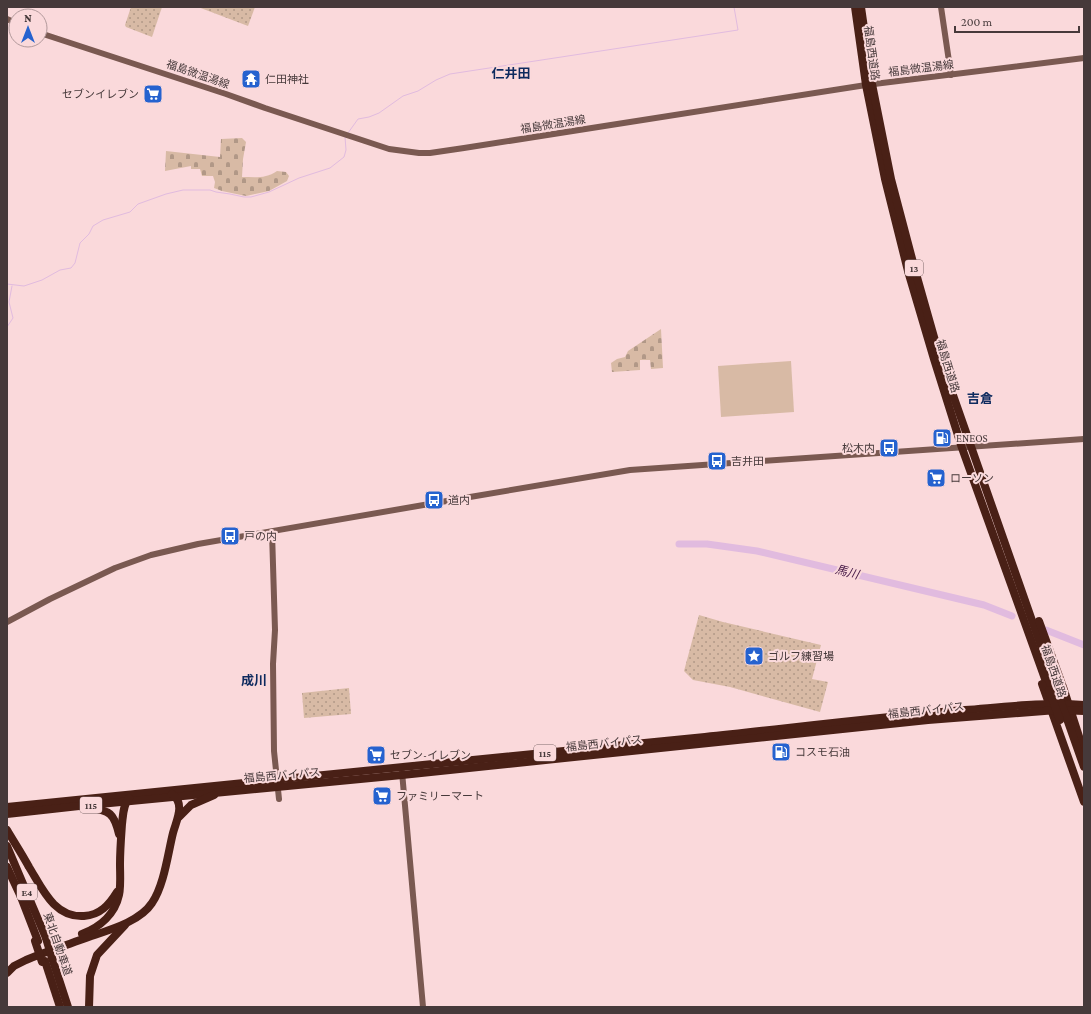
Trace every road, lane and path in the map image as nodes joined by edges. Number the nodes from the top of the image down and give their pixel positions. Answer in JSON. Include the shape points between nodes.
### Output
{"nodes":[{"id":1,"x":855,"y":7,"type":"edge"},
{"id":2,"x":861,"y":7,"type":"edge"},
{"id":3,"x":941,"y":7,"type":"edge"},
{"id":4,"x":48,"y":36,"type":"edge"},
{"id":5,"x":1084,"y":58,"type":"edge"},
{"id":6,"x":951,"y":75,"type":"junction"},
{"id":7,"x":869,"y":85,"type":"junction"},
{"id":8,"x":1084,"y":439,"type":"edge"},
{"id":9,"x":971,"y":447,"type":"junction"},
{"id":10,"x":962,"y":448,"type":"junction"},
{"id":11,"x":272,"y":532,"type":"junction"},
{"id":12,"x":997,"y":532,"type":"junction"},
{"id":13,"x":7,"y":622,"type":"edge"},
{"id":14,"x":1084,"y":705,"type":"edge"},
{"id":15,"x":1050,"y":707,"type":"junction"},
{"id":16,"x":1070,"y":707,"type":"junction"},
{"id":17,"x":1084,"y":711,"type":"edge"},
{"id":18,"x":1063,"y":719,"type":"junction"},
{"id":19,"x":1084,"y":752,"type":"edge"},
{"id":20,"x":1084,"y":768,"type":"edge"},
{"id":21,"x":402,"y":771,"type":"junction"},
{"id":22,"x":277,"y":783,"type":"junction"},
{"id":23,"x":1084,"y":788,"type":"edge"},
{"id":24,"x":166,"y":790,"type":"junction"},
{"id":25,"x":232,"y":790,"type":"junction"},
{"id":26,"x":134,"y":793,"type":"junction"},
{"id":27,"x":174,"y":796,"type":"junction"},
{"id":28,"x":279,"y":798,"type":"dead end"},
{"id":29,"x":126,"y":802,"type":"junction"},
{"id":30,"x":1084,"y":802,"type":"edge"},
{"id":31,"x":79,"y":806,"type":"junction"},
{"id":32,"x":7,"y":807,"type":"edge"},
{"id":33,"x":7,"y":814,"type":"edge"},
{"id":34,"x":179,"y":817,"type":"junction"},
{"id":35,"x":7,"y":830,"type":"edge"},
{"id":36,"x":120,"y":843,"type":"junction"},
{"id":37,"x":7,"y":846,"type":"edge"},
{"id":38,"x":7,"y":867,"type":"edge"},
{"id":39,"x":119,"y":888,"type":"junction"},
{"id":40,"x":130,"y":920,"type":"junction"},
{"id":41,"x":39,"y":940,"type":"junction"},
{"id":42,"x":46,"y":960,"type":"junction"},
{"id":43,"x":7,"y":966,"type":"edge"},
{"id":44,"x":7,"y":974,"type":"edge"},
{"id":45,"x":53,"y":1007,"type":"edge"},
{"id":46,"x":60,"y":1007,"type":"edge"},
{"id":47,"x":68,"y":1007,"type":"edge"},
{"id":48,"x":89,"y":1007,"type":"edge"},
{"id":49,"x":423,"y":1007,"type":"edge"}],
"edges":[{"from":1,"to":7,"type":"highway","name":"福島西道路","number":"13"},
{"from":2,"to":7,"type":"highway","name":"福島西道路","number":"13"},
{"from":3,"to":6,"type":"street"},
{"from":4,"to":7,"type":"street","name":"福島微温湯線","via":[[340,134],[389,149],[419,153]]},
{"from":5,"to":6,"type":"street","name":"福島微温湯線"},
{"from":6,"to":7,"type":"street","name":"福島微温湯線"},
{"from":7,"to":9,"type":"highway","name":"福島西道路","number":"13","via":[[914,270],[940,358]]},
{"from":7,"to":10,"type":"highway","name":"福島西道路","number":"13","via":[[885,179],[908,272]]},
{"from":8,"to":9,"type":"street"},
{"from":9,"to":10,"type":"street"},
{"from":9,"to":12,"type":"highway","name":"福島西道路","number":"13"},
{"from":10,"to":11,"type":"street","via":[[630,470]]},
{"from":10,"to":12,"type":"highway","name":"福島西道路","number":"13","via":[[976,487]]},
{"from":11,"to":13,"type":"street","via":[[173,549],[131,562]]},
{"from":11,"to":22,"type":"street","via":[[275,630],[274,751]]},
{"from":12,"to":15,"type":"highway","via":[[994,547],[998,561]]},
{"from":12,"to":16,"type":"highway","via":[[1013,550]]},
{"from":12,"to":18,"type":"highway","name":"福島西道路","number":"13","bridge":true},
{"from":14,"to":16,"type":"highway","name":"福島西バイパス","number":"115"},
{"from":15,"to":16,"type":"highway","name":"福島西バイパス","number":"115"},
{"from":15,"to":21,"type":"highway","name":"福島西バイパス","number":"115"},
{"from":15,"to":30,"type":"highway"},
{"from":16,"to":17,"type":"highway","name":"福島西バイパス","number":"115"},
{"from":16,"to":19,"type":"highway"},
{"from":18,"to":20,"type":"highway","name":"福島西道路","number":"13"},
{"from":18,"to":23,"type":"highway","name":"福島西道路","number":"13"},
{"from":21,"to":22,"type":"highway","name":"福島西バイパス","number":"115"},
{"from":21,"to":49,"type":"street"},
{"from":22,"to":24,"type":"highway","name":"福島西バイパス","number":"115"},
{"from":22,"to":25,"type":"highway","name":"福島西バイパス","number":"115"},
{"from":22,"to":28,"type":"street"},
{"from":24,"to":26,"type":"highway","name":"福島西バイパス","number":"115"},
{"from":24,"to":27,"type":"highway"},
{"from":25,"to":27,"type":"highway","name":"福島西バイパス","number":"115"},
{"from":25,"to":34,"type":"highway","via":[[191,805]]},
{"from":26,"to":29,"type":"highway"},
{"from":26,"to":32,"type":"highway","name":"福島西バイパス","number":"115"},
{"from":27,"to":29,"type":"highway","name":"福島西バイパス","number":"115"},
{"from":27,"to":34,"type":"highway","via":[[178,803]]},
{"from":29,"to":31,"type":"highway","name":"福島西バイパス","number":"115"},
{"from":29,"to":36,"type":"highway"},
{"from":31,"to":33,"type":"highway","name":"福島西バイパス","number":"115"},
{"from":31,"to":36,"type":"highway","via":[[102,810],[112,815]]},
{"from":34,"to":40,"type":"highway","via":[[157,894],[149,907]]},
{"from":35,"to":39,"type":"highway","via":[[43,890],[62,911],[75,916],[93,914],[108,905]]},
{"from":36,"to":39,"type":"highway"},
{"from":37,"to":41,"type":"highway","name":"東北自動車道","number":"E4"},
{"from":38,"to":41,"type":"highway","name":"東北自動車道","number":"E4"},
{"from":39,"to":43,"type":"highway","via":[[119,895],[112,911],[96,927],[22,956]]},
{"from":40,"to":44,"type":"highway","via":[[26,960],[14,966]]},
{"from":40,"to":48,"type":"highway","via":[[97,955],[90,976]]},
{"from":41,"to":42,"type":"highway","name":"東北自動車道","number":"E4"},
{"from":42,"to":45,"type":"highway"},
{"from":42,"to":46,"type":"highway","name":"東北自動車道","number":"E4"},
{"from":42,"to":47,"type":"highway","name":"東北自動車道","number":"E4"}]}
